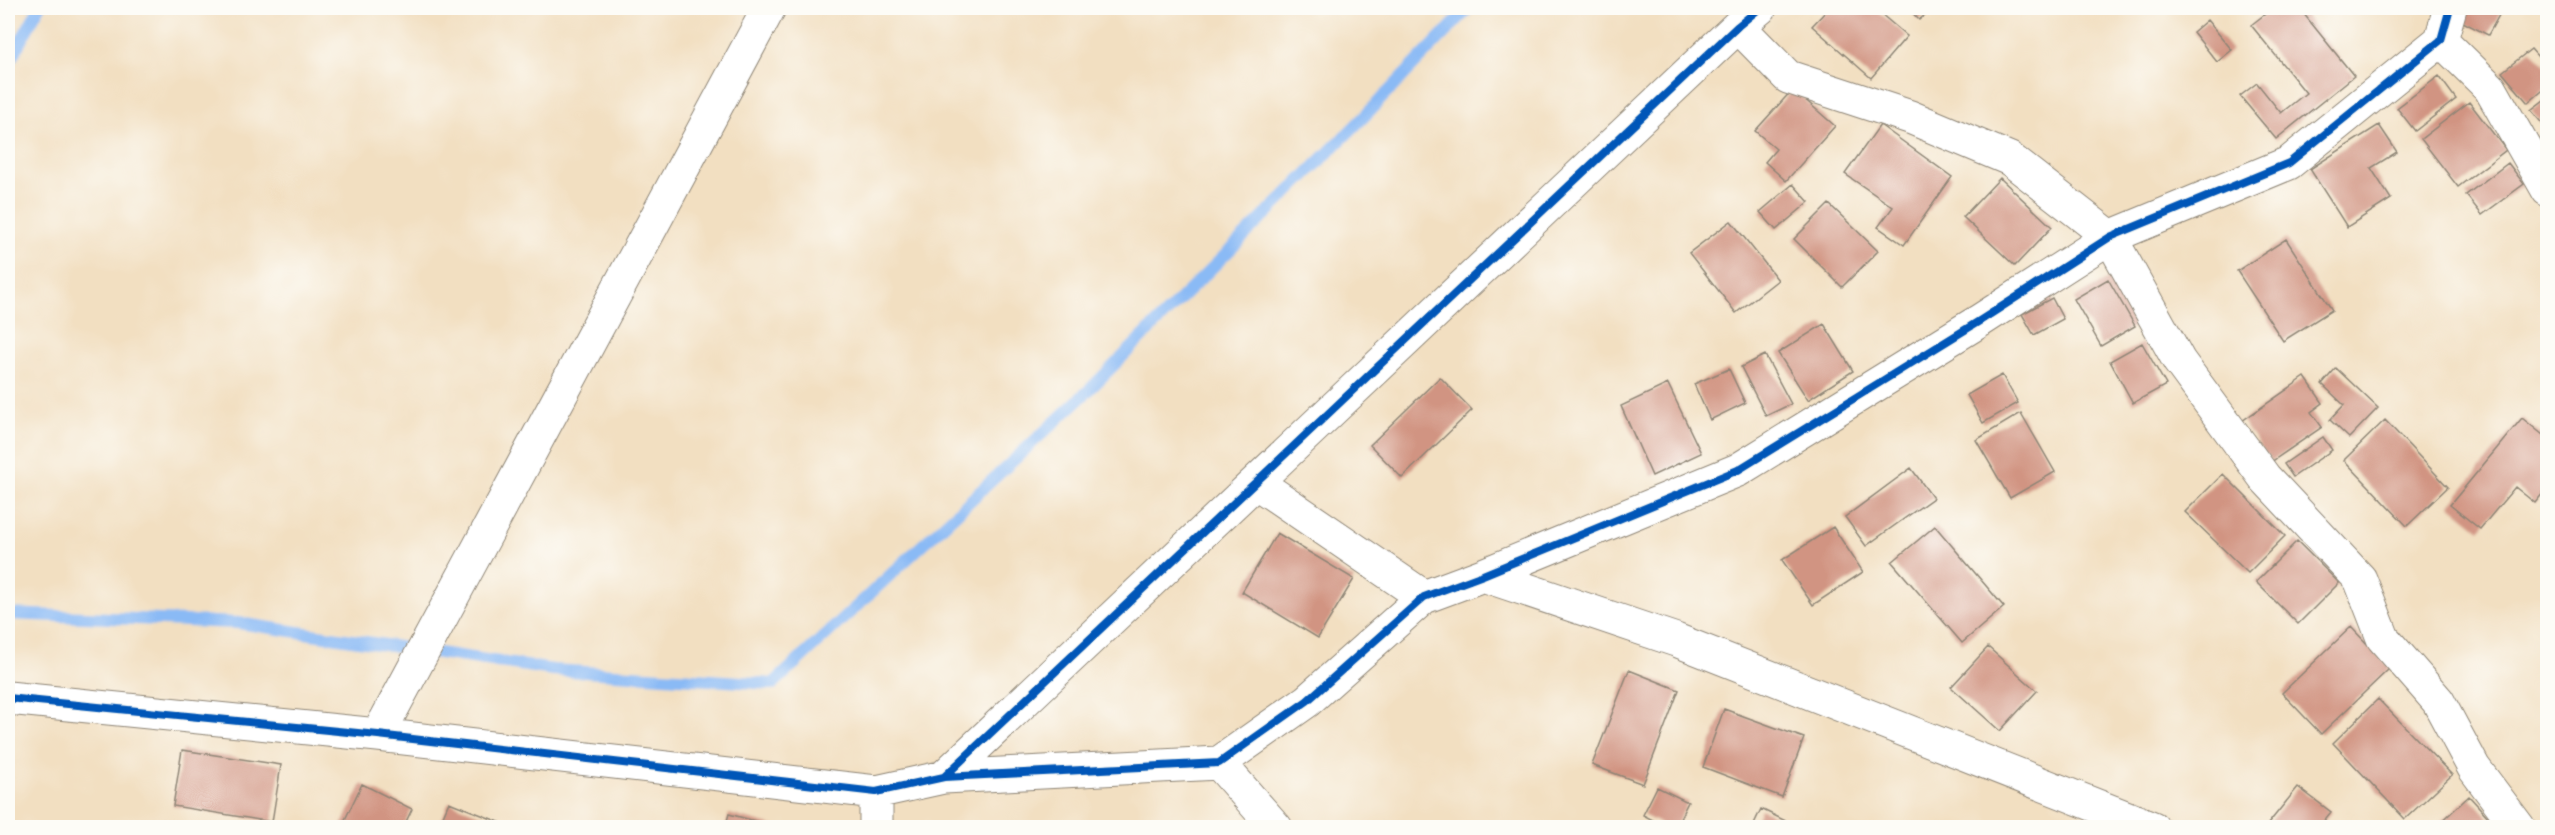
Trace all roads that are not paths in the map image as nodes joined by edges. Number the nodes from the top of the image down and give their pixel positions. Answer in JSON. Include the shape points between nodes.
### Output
{"nodes":[{"id":1,"x":769,"y":8,"type":"edge"},
{"id":2,"x":2450,"y":8,"type":"edge"},
{"id":3,"x":1749,"y":16,"type":"edge"},
{"id":4,"x":2441,"y":40,"type":"junction"},
{"id":5,"x":2547,"y":190,"type":"edge"},
{"id":6,"x":2110,"y":237,"type":"junction"},
{"id":7,"x":1257,"y":483,"type":"junction"},
{"id":8,"x":1483,"y":575,"type":"junction"},
{"id":9,"x":1424,"y":597,"type":"junction"},
{"id":10,"x":8,"y":698,"type":"edge"},
{"id":11,"x":378,"y":735,"type":"junction"},
{"id":12,"x":1219,"y":763,"type":"junction"},
{"id":13,"x":945,"y":777,"type":"junction"},
{"id":14,"x":876,"y":792,"type":"junction"},
{"id":15,"x":876,"y":828,"type":"edge"},
{"id":16,"x":1276,"y":828,"type":"edge"},
{"id":17,"x":2152,"y":828,"type":"edge"},
{"id":18,"x":2519,"y":828,"type":"edge"}],
"edges":[{"from":1,"to":11,"type":"street"},
{"from":2,"to":4,"type":"street"},
{"from":3,"to":6,"type":"street","via":[[1788,77],[1910,117],[2010,159]]},
{"from":3,"to":7,"type":"street"},
{"from":4,"to":5,"type":"street","via":[[2490,88]]},
{"from":4,"to":6,"type":"street","via":[[2289,163]]},
{"from":6,"to":8,"type":"street","via":[[1738,470]]},
{"from":6,"to":18,"type":"street","via":[[2179,361],[2265,478],[2360,579],[2383,638],[2438,700],[2474,768]]},
{"from":7,"to":9,"type":"street"},
{"from":7,"to":13,"type":"street"},
{"from":8,"to":9,"type":"street"},
{"from":8,"to":17,"type":"street","via":[[1676,640]]},
{"from":9,"to":12,"type":"street","via":[[1307,700]]},
{"from":10,"to":11,"type":"street"},
{"from":11,"to":14,"type":"street"},
{"from":12,"to":13,"type":"street"},
{"from":12,"to":16,"type":"street"},
{"from":13,"to":14,"type":"street"},
{"from":14,"to":15,"type":"street"}]}
